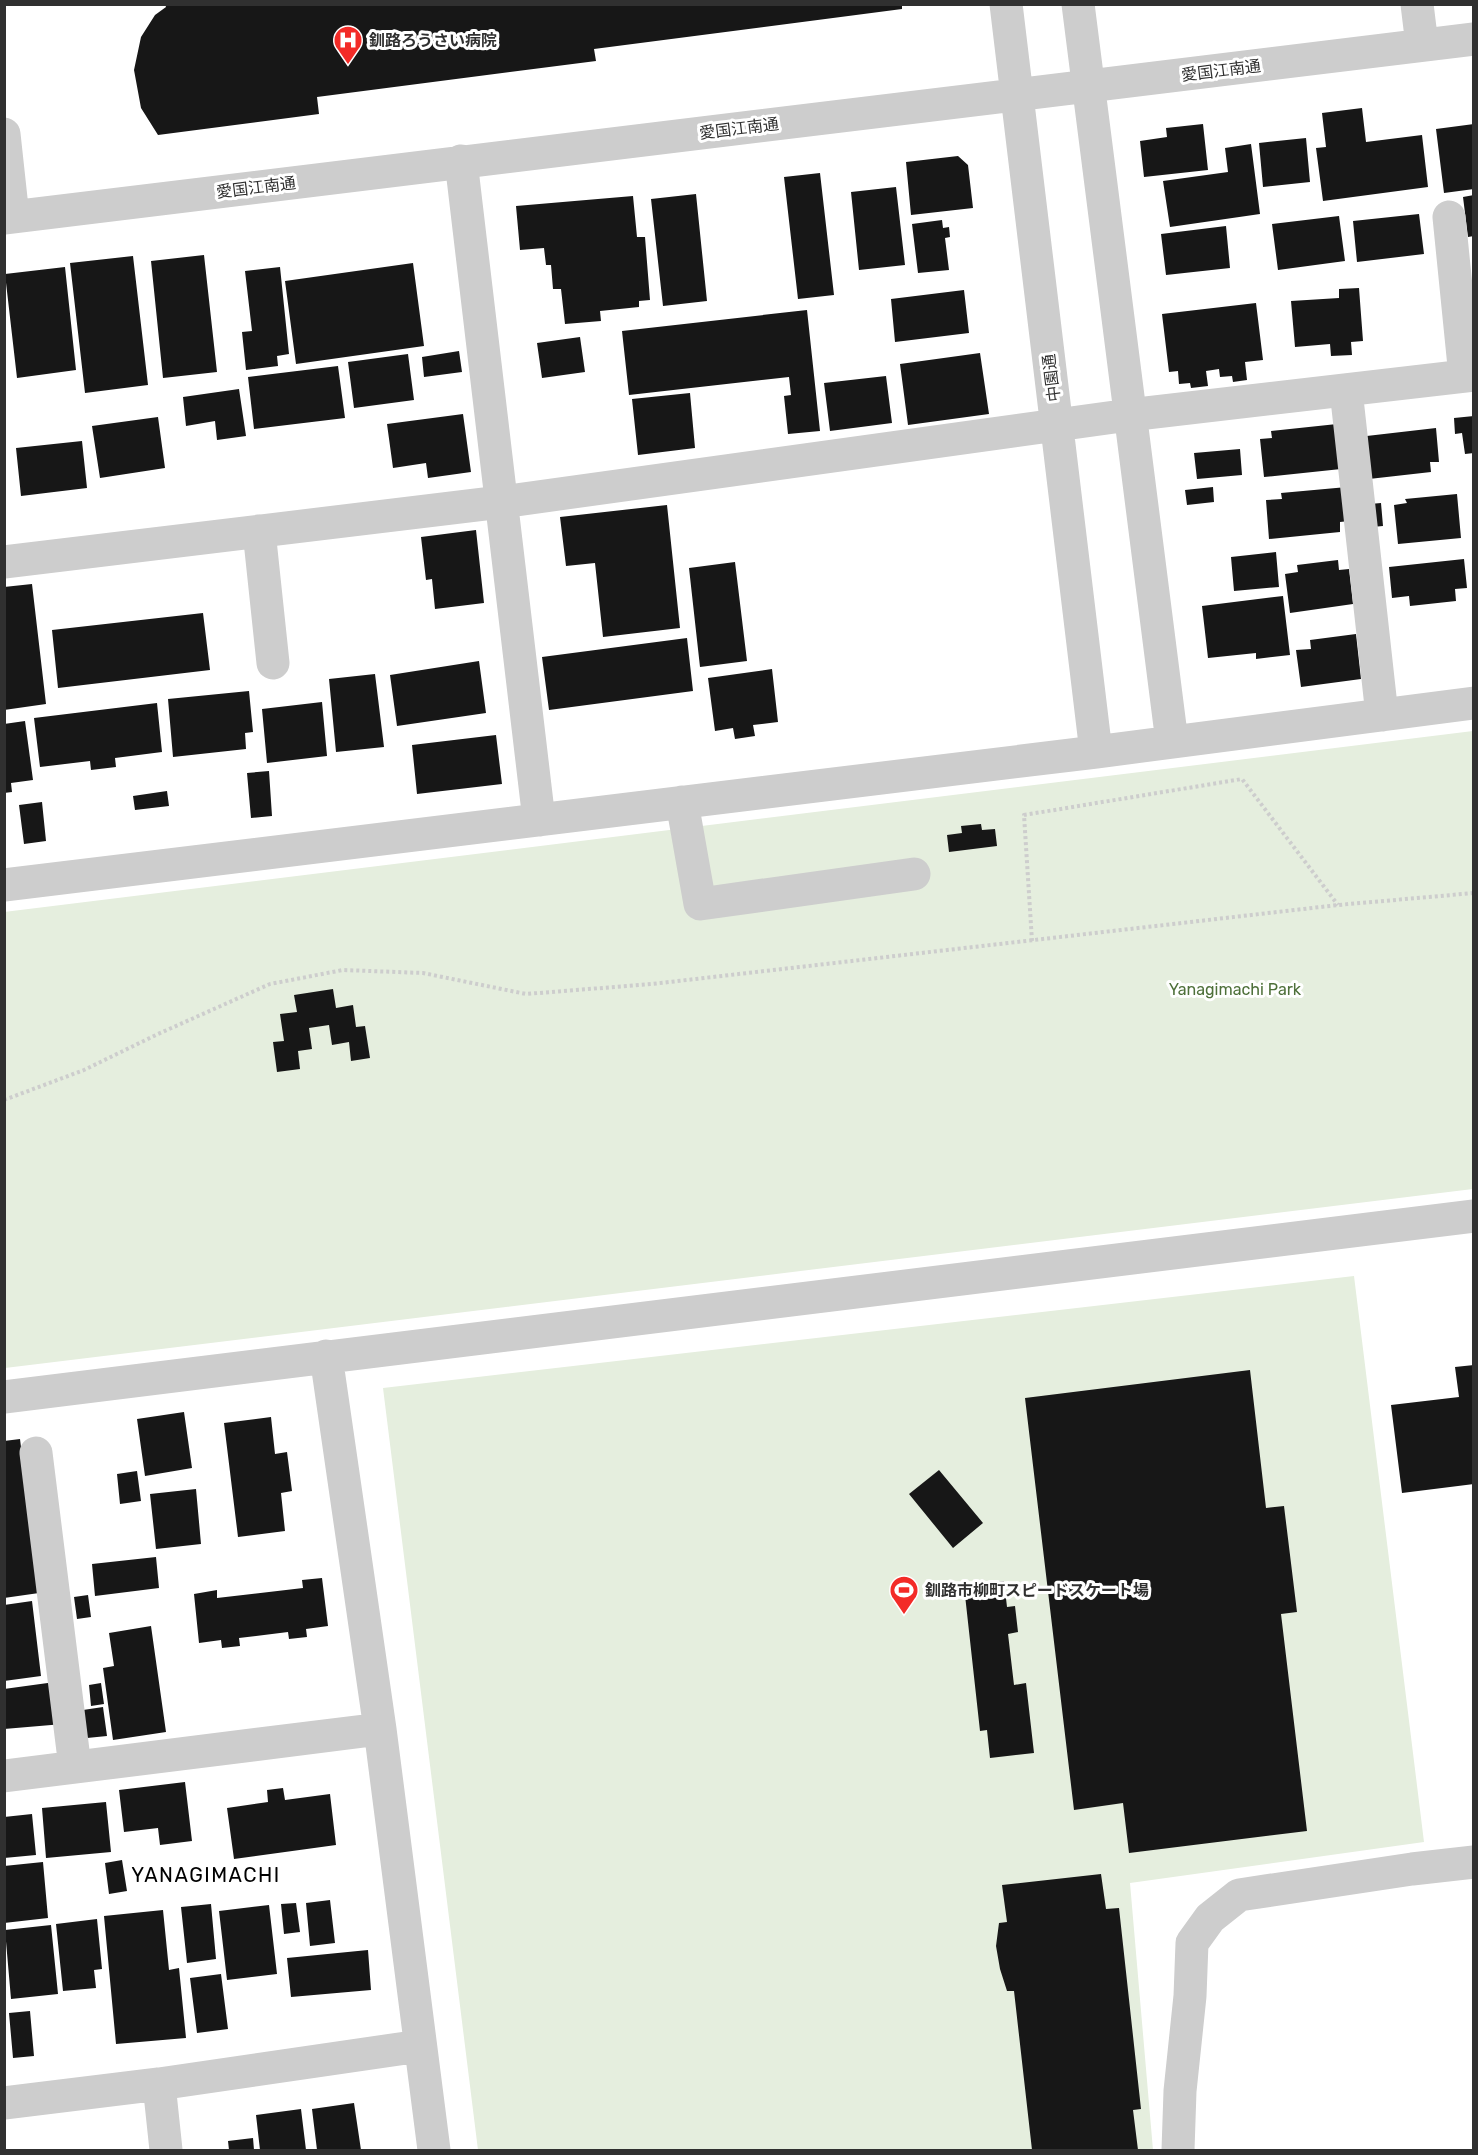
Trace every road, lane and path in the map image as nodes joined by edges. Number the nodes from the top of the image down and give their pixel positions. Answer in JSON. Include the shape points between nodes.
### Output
{"nodes":[{"id":1,"x":1006,"y":4,"type":"edge"},
{"id":2,"x":1078,"y":4,"type":"edge"},
{"id":3,"x":1417,"y":4,"type":"edge"},
{"id":4,"x":1473,"y":39,"type":"edge"},
{"id":5,"x":1422,"y":45,"type":"junction"},
{"id":6,"x":1087,"y":86,"type":"junction"},
{"id":7,"x":1017,"y":95,"type":"junction"},
{"id":8,"x":4,"y":134,"type":"edge"},
{"id":9,"x":461,"y":161,"type":"junction"},
{"id":10,"x":1449,"y":217,"type":"dead end"},
{"id":11,"x":9,"y":218,"type":"edge"},
{"id":12,"x":1469,"y":376,"type":"edge"},
{"id":13,"x":1346,"y":390,"type":"junction"},
{"id":14,"x":1129,"y":415,"type":"junction"},
{"id":15,"x":1057,"y":425,"type":"junction"},
{"id":16,"x":501,"y":502,"type":"junction"},
{"id":17,"x":259,"y":531,"type":"junction"},
{"id":18,"x":4,"y":562,"type":"edge"},
{"id":19,"x":273,"y":663,"type":"dead end"},
{"id":20,"x":1473,"y":704,"type":"edge"},
{"id":21,"x":1382,"y":715,"type":"junction"},
{"id":22,"x":1173,"y":742,"type":"junction"},
{"id":23,"x":1096,"y":752,"type":"junction"},
{"id":24,"x":682,"y":802,"type":"junction"},
{"id":25,"x":539,"y":820,"type":"junction"},
{"id":26,"x":914,"y":874,"type":"dead end"},
{"id":27,"x":4,"y":885,"type":"edge"},
{"id":28,"x":1473,"y":893,"type":"edge"},
{"id":29,"x":1338,"y":905,"type":"junction"},
{"id":30,"x":1032,"y":940,"type":"junction"},
{"id":31,"x":4,"y":1100,"type":"edge"},
{"id":32,"x":1473,"y":1216,"type":"edge"},
{"id":33,"x":326,"y":1356,"type":"junction"},
{"id":34,"x":4,"y":1397,"type":"edge"},
{"id":35,"x":36,"y":1454,"type":"dead end"},
{"id":36,"x":380,"y":1729,"type":"junction"},
{"id":37,"x":75,"y":1767,"type":"junction"},
{"id":38,"x":4,"y":1776,"type":"edge"},
{"id":39,"x":1473,"y":1862,"type":"edge"},
{"id":40,"x":420,"y":2046,"type":"junction"},
{"id":41,"x":159,"y":2084,"type":"junction"},
{"id":42,"x":4,"y":2103,"type":"edge"},
{"id":43,"x":166,"y":2151,"type":"edge"},
{"id":44,"x":434,"y":2151,"type":"edge"},
{"id":45,"x":1178,"y":2151,"type":"edge"}],
"edges":[{"from":1,"to":7,"type":"street","name":"中園通"},
{"from":2,"to":6,"type":"street"},
{"from":3,"to":5,"type":"street"},
{"from":4,"to":5,"type":"street","name":"愛国江南通"},
{"from":5,"to":6,"type":"street","name":"愛国江南通"},
{"from":6,"to":7,"type":"street","name":"愛国江南通"},
{"from":6,"to":14,"type":"street"},
{"from":7,"to":9,"type":"street","name":"愛国江南通"},
{"from":7,"to":15,"type":"street","name":"中園通"},
{"from":8,"to":11,"type":"street"},
{"from":9,"to":11,"type":"street","name":"愛国江南通"},
{"from":9,"to":16,"type":"street"},
{"from":10,"to":12,"type":"street"},
{"from":12,"to":13,"type":"street"},
{"from":13,"to":14,"type":"street"},
{"from":13,"to":21,"type":"street"},
{"from":14,"to":15,"type":"street"},
{"from":14,"to":22,"type":"street"},
{"from":15,"to":16,"type":"street"},
{"from":15,"to":23,"type":"street","name":"中園通"},
{"from":16,"to":17,"type":"street"},
{"from":16,"to":25,"type":"street"},
{"from":17,"to":18,"type":"street"},
{"from":17,"to":19,"type":"street"},
{"from":20,"to":21,"type":"street"},
{"from":21,"to":22,"type":"street"},
{"from":22,"to":23,"type":"street"},
{"from":23,"to":24,"type":"street"},
{"from":24,"to":25,"type":"street"},
{"from":24,"to":26,"type":"street","via":[[700,904]]},
{"from":25,"to":27,"type":"street"},
{"from":28,"to":29,"type":"path"},
{"from":29,"to":30,"type":"path"},
{"from":29,"to":30,"type":"path","via":[[1242,779],[1024,815]]},
{"from":30,"to":31,"type":"path","via":[[652,984],[526,994],[423,973],[343,970],[270,984],[84,1070]]},
{"from":32,"to":33,"type":"street"},
{"from":33,"to":34,"type":"street"},
{"from":33,"to":36,"type":"street"},
{"from":35,"to":37,"type":"street"},
{"from":36,"to":37,"type":"street"},
{"from":36,"to":40,"type":"street"},
{"from":37,"to":38,"type":"street"},
{"from":39,"to":45,"type":"street","via":[[1239,1895],[1210,1918],[1192,1943]]},
{"from":40,"to":41,"type":"street"},
{"from":40,"to":44,"type":"street"},
{"from":41,"to":42,"type":"street"},
{"from":41,"to":43,"type":"street"}]}
